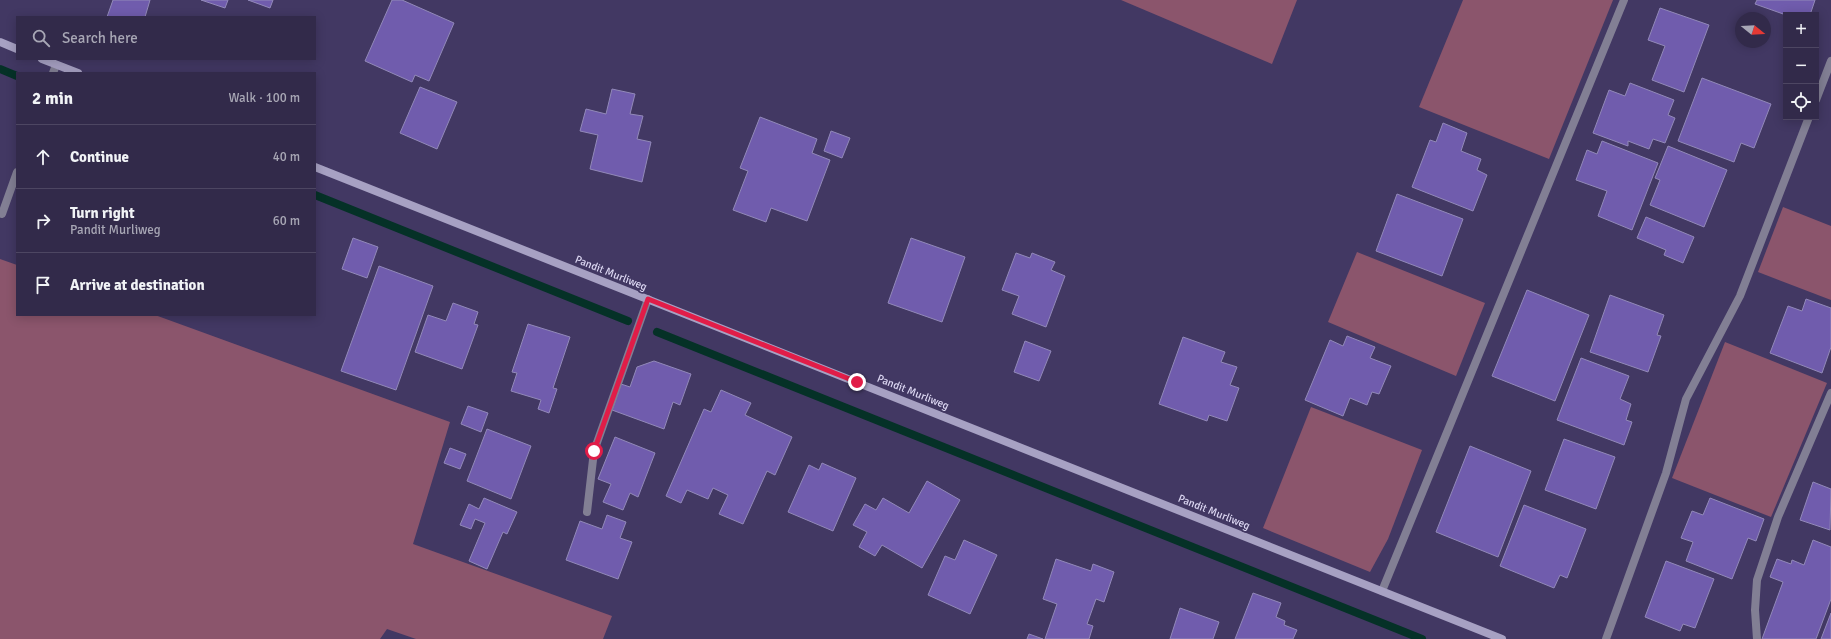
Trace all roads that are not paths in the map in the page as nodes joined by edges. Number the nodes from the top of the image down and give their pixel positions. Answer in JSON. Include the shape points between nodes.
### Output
{"nodes":[{"id":1,"x":1624,"y":0,"type":"edge"},
{"id":2,"x":0,"y":42,"type":"edge"},
{"id":3,"x":16,"y":49,"type":"edge"},
{"id":4,"x":45,"y":60,"type":"edge"},
{"id":5,"x":1831,"y":61,"type":"edge"},
{"id":6,"x":56,"y":64,"type":"junction"},
{"id":7,"x":53,"y":72,"type":"edge"},
{"id":8,"x":76,"y":72,"type":"edge"},
{"id":9,"x":1819,"y":92,"type":"edge"},
{"id":10,"x":1808,"y":120,"type":"edge"},
{"id":11,"x":316,"y":167,"type":"edge"},
{"id":12,"x":16,"y":175,"type":"edge"},
{"id":13,"x":2,"y":214,"type":"dead end"},
{"id":14,"x":648,"y":299,"type":"junction"},
{"id":15,"x":1831,"y":393,"type":"edge"},
{"id":16,"x":587,"y":512,"type":"dead end"},
{"id":17,"x":1382,"y":591,"type":"junction"},
{"id":18,"x":1502,"y":639,"type":"edge"},
{"id":19,"x":1606,"y":639,"type":"edge"},
{"id":20,"x":1756,"y":639,"type":"edge"}],
"edges":[{"from":1,"to":17,"type":"lane"},
{"from":2,"to":3,"type":"street"},
{"from":4,"to":6,"type":"street"},
{"from":5,"to":9,"type":"lane"},
{"from":6,"to":7,"type":"lane"},
{"from":6,"to":8,"type":"street"},
{"from":10,"to":19,"type":"lane","via":[[1740,296],[1686,399],[1666,474]]},
{"from":11,"to":14,"type":"street","name":"Pandit Murliweg"},
{"from":12,"to":13,"type":"lane"},
{"from":14,"to":16,"type":"lane","via":[[594,451]]},
{"from":14,"to":17,"type":"street","name":"Pandit Murliweg"},
{"from":15,"to":20,"type":"lane","via":[[1778,516],[1757,580],[1754,610]]},
{"from":17,"to":18,"type":"street","name":"Pandit Murliweg"}]}
